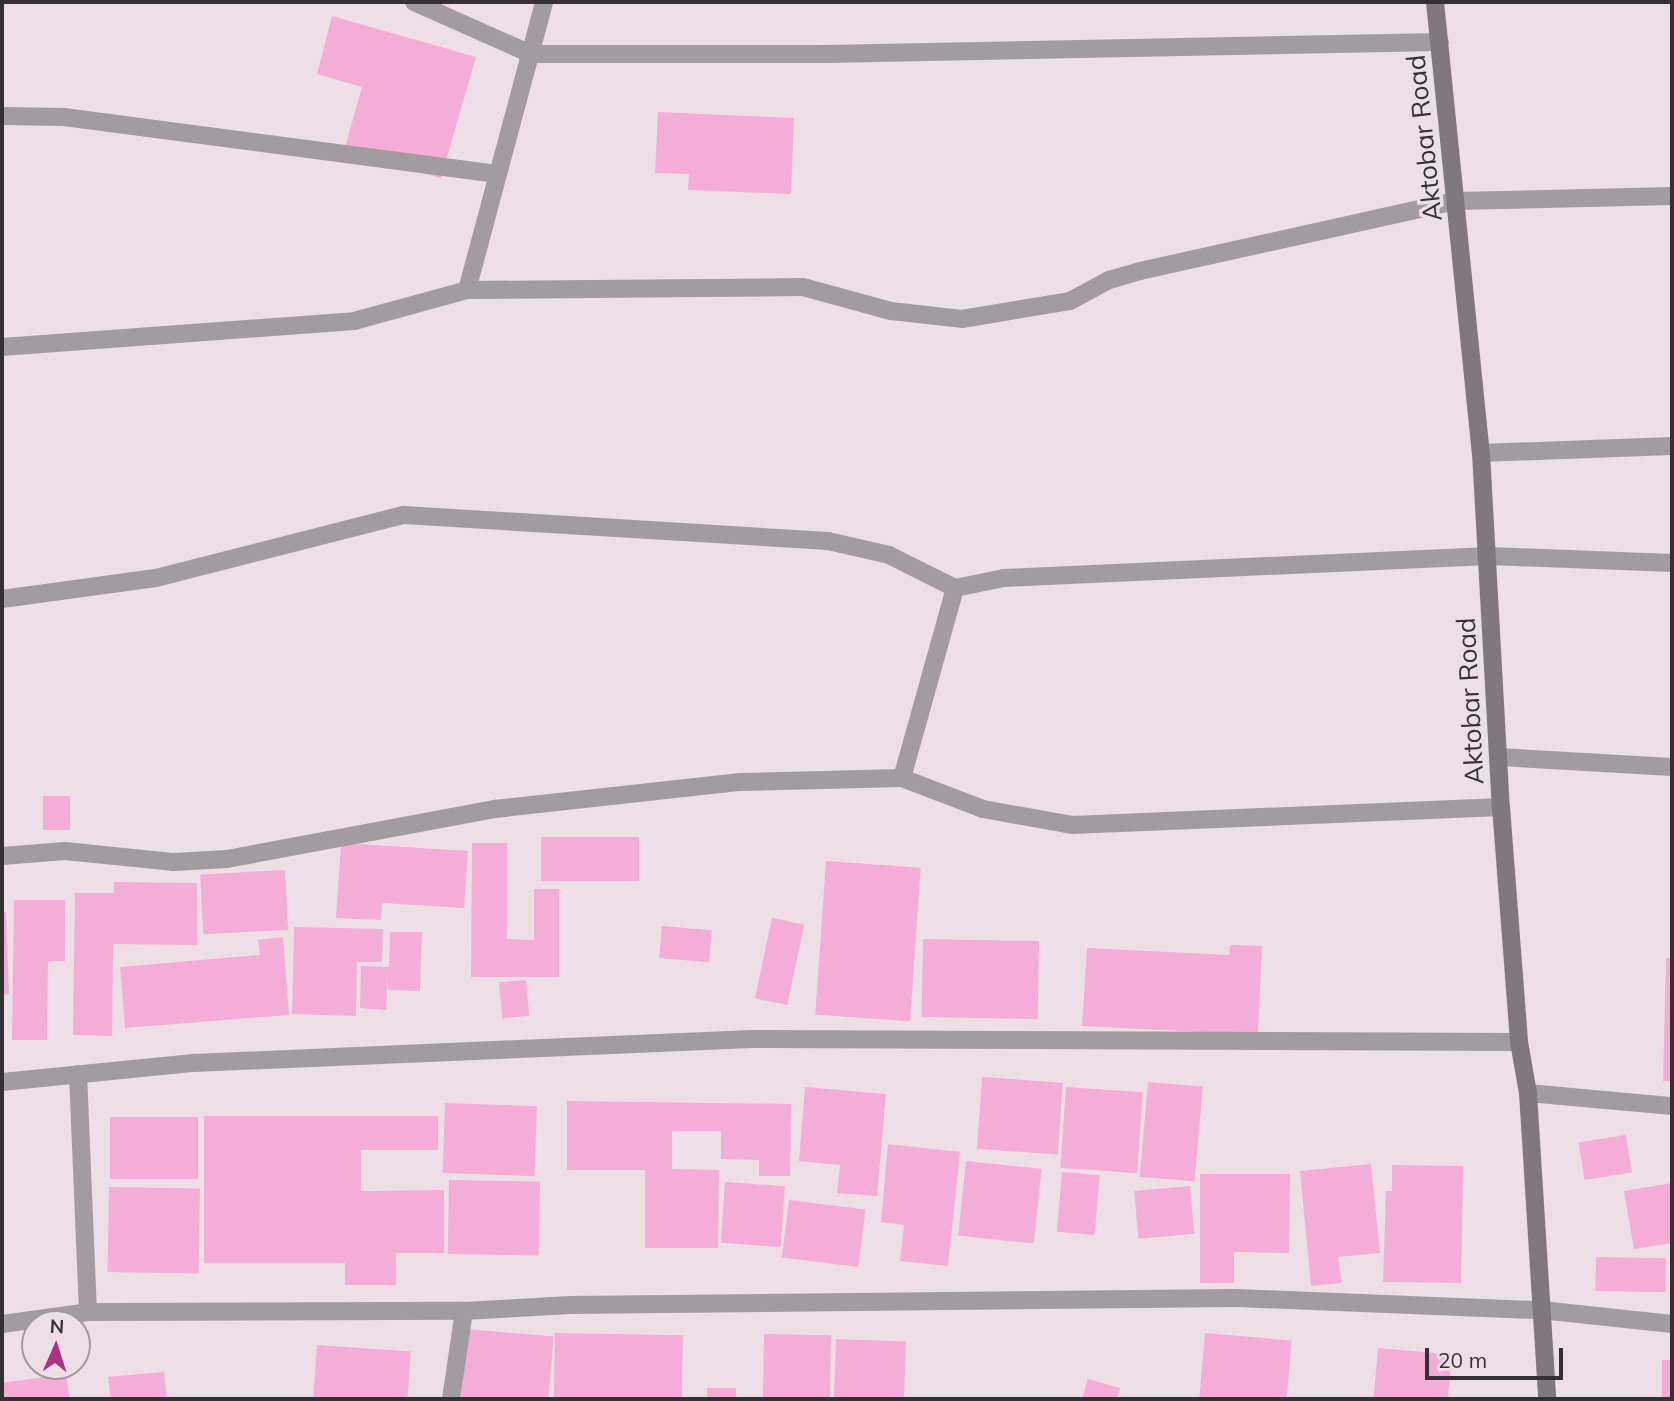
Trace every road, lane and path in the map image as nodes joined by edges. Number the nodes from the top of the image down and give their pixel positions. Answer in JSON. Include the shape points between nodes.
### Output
{"nodes":[{"id":1,"x":414,"y":2,"type":"edge"},
{"id":2,"x":544,"y":2,"type":"edge"},
{"id":3,"x":1436,"y":2,"type":"edge"},
{"id":4,"x":1440,"y":42,"type":"junction"},
{"id":5,"x":531,"y":54,"type":"junction"},
{"id":6,"x":2,"y":116,"type":"edge"},
{"id":7,"x":495,"y":174,"type":"junction"},
{"id":8,"x":1672,"y":196,"type":"edge"},
{"id":9,"x":1457,"y":201,"type":"junction"},
{"id":10,"x":467,"y":290,"type":"junction"},
{"id":11,"x":2,"y":347,"type":"edge"},
{"id":12,"x":1672,"y":446,"type":"edge"},
{"id":13,"x":1481,"y":453,"type":"junction"},
{"id":14,"x":1489,"y":556,"type":"junction"},
{"id":15,"x":1672,"y":563,"type":"edge"},
{"id":16,"x":955,"y":589,"type":"junction"},
{"id":17,"x":2,"y":599,"type":"edge"},
{"id":18,"x":1499,"y":757,"type":"junction"},
{"id":19,"x":1672,"y":768,"type":"edge"},
{"id":20,"x":902,"y":778,"type":"junction"},
{"id":21,"x":1501,"y":807,"type":"junction"},
{"id":22,"x":2,"y":856,"type":"edge"},
{"id":23,"x":1519,"y":1042,"type":"junction"},
{"id":24,"x":78,"y":1074,"type":"junction"},
{"id":25,"x":2,"y":1082,"type":"edge"},
{"id":26,"x":1528,"y":1093,"type":"junction"},
{"id":27,"x":1672,"y":1106,"type":"edge"},
{"id":28,"x":88,"y":1310,"type":"edge"},
{"id":29,"x":1541,"y":1310,"type":"junction"},
{"id":30,"x":464,"y":1311,"type":"junction"},
{"id":31,"x":91,"y":1312,"type":"edge"},
{"id":32,"x":21,"y":1321,"type":"edge"},
{"id":33,"x":2,"y":1324,"type":"edge"},
{"id":34,"x":1672,"y":1324,"type":"edge"},
{"id":35,"x":451,"y":1399,"type":"edge"},
{"id":36,"x":1547,"y":1399,"type":"edge"}],
"edges":[{"from":1,"to":5,"type":"street"},
{"from":2,"to":5,"type":"street"},
{"from":3,"to":4,"type":"street","name":"Aktobar Road"},
{"from":4,"to":5,"type":"street","via":[[826,54]]},
{"from":4,"to":9,"type":"street","name":"Aktobar Road"},
{"from":5,"to":7,"type":"street"},
{"from":6,"to":7,"type":"street","via":[[64,117]]},
{"from":7,"to":10,"type":"street"},
{"from":8,"to":9,"type":"street"},
{"from":9,"to":10,"type":"street","via":[[1140,271],[1110,280],[1070,301],[962,319],[891,311],[803,287]]},
{"from":9,"to":13,"type":"street","name":"Aktobar Road"},
{"from":10,"to":11,"type":"street","via":[[354,321]]},
{"from":12,"to":13,"type":"street"},
{"from":13,"to":14,"type":"street","name":"Aktobar Road"},
{"from":14,"to":15,"type":"street"},
{"from":14,"to":16,"type":"street","via":[[1004,578]]},
{"from":14,"to":18,"type":"street","name":"Aktobar Road"},
{"from":16,"to":17,"type":"street","via":[[889,555],[828,541],[404,514],[156,578]]},
{"from":16,"to":20,"type":"street"},
{"from":18,"to":19,"type":"street"},
{"from":18,"to":21,"type":"street","name":"Aktobar Road"},
{"from":20,"to":21,"type":"street","via":[[983,809],[1072,825]]},
{"from":20,"to":22,"type":"street","via":[[741,782],[495,809],[227,859],[174,862],[65,851]]},
{"from":21,"to":23,"type":"street","name":"Aktobar Road"},
{"from":23,"to":24,"type":"street","via":[[751,1040],[194,1063]]},
{"from":23,"to":26,"type":"street","name":"Aktobar Road"},
{"from":24,"to":25,"type":"street"},
{"from":24,"to":28,"type":"street"},
{"from":26,"to":27,"type":"street"},
{"from":26,"to":29,"type":"street","name":"Aktobar Road"},
{"from":29,"to":30,"type":"street","via":[[1223,1298],[570,1305]]},
{"from":29,"to":34,"type":"street"},
{"from":29,"to":36,"type":"street","name":"Aktobar Road"},
{"from":30,"to":31,"type":"street"},
{"from":30,"to":35,"type":"street"},
{"from":32,"to":33,"type":"street"}]}
